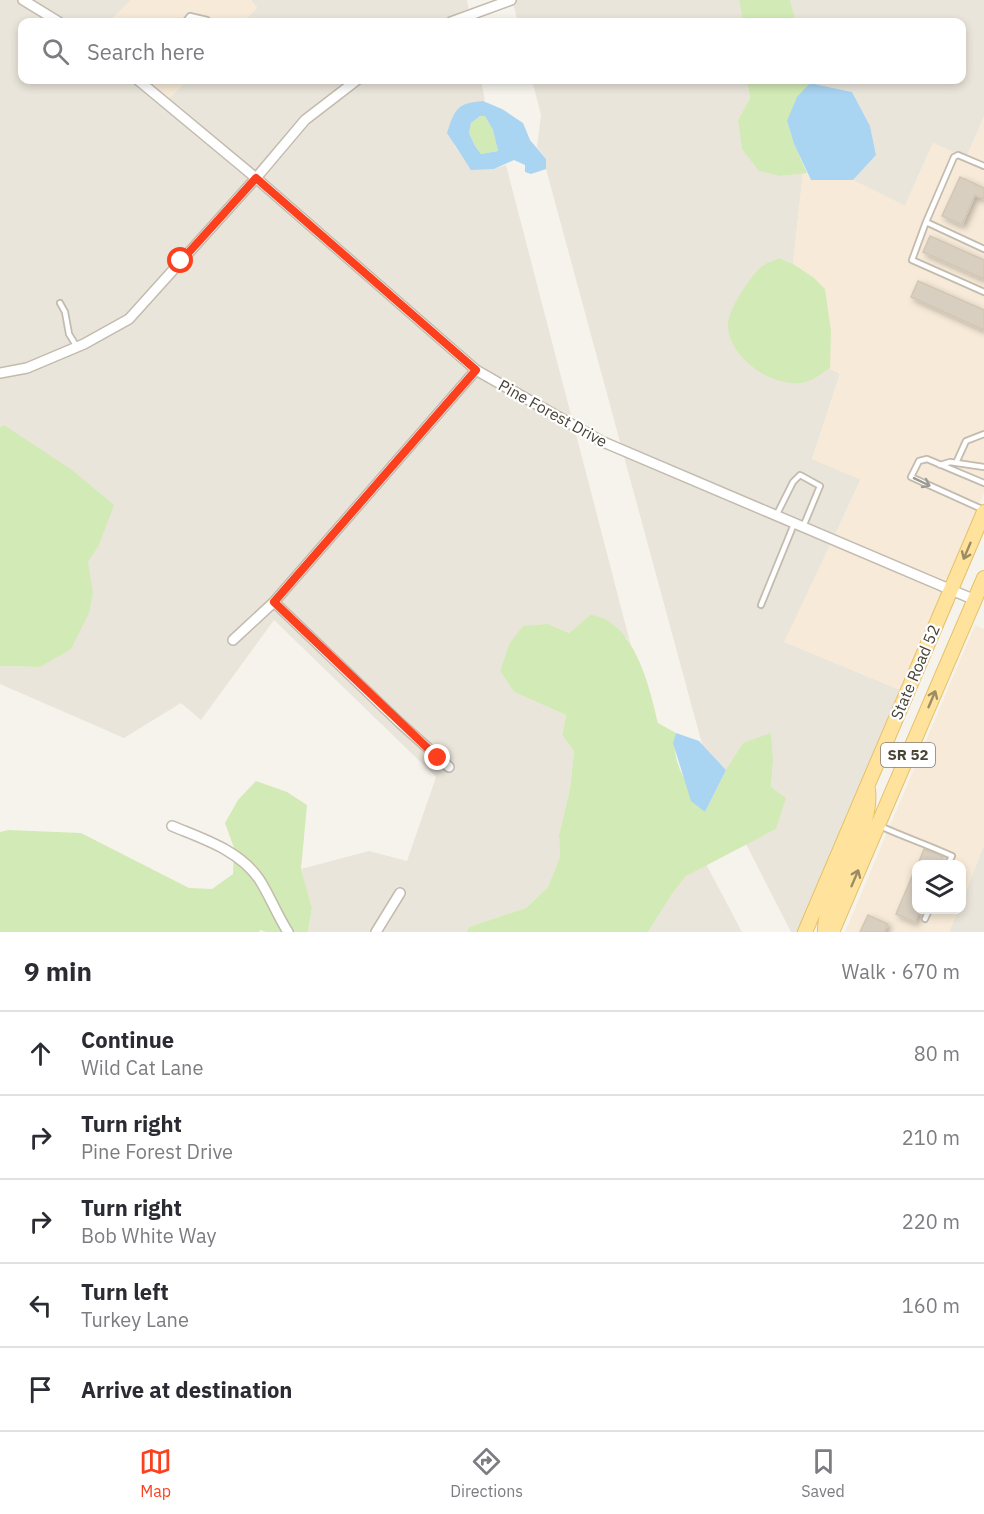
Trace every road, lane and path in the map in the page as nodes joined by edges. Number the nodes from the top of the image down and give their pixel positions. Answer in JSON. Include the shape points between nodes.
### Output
{"nodes":[{"id":1,"x":23,"y":0,"type":"edge"},
{"id":2,"x":511,"y":0,"type":"edge"},
{"id":3,"x":52,"y":18,"type":"edge"},
{"id":4,"x":188,"y":18,"type":"edge"},
{"id":5,"x":202,"y":18,"type":"edge"},
{"id":6,"x":462,"y":18,"type":"edge"},
{"id":7,"x":143,"y":84,"type":"edge"},
{"id":8,"x":352,"y":84,"type":"edge"},
{"id":9,"x":984,"y":166,"type":"edge"},
{"id":10,"x":256,"y":178,"type":"junction"},
{"id":11,"x":927,"y":222,"type":"junction"},
{"id":12,"x":984,"y":249,"type":"edge"},
{"id":13,"x":984,"y":292,"type":"edge"},
{"id":14,"x":60,"y":303,"type":"dead end"},
{"id":15,"x":76,"y":347,"type":"junction"},
{"id":16,"x":476,"y":370,"type":"junction"},
{"id":17,"x":0,"y":373,"type":"edge"},
{"id":18,"x":984,"y":434,"type":"edge"},
{"id":19,"x":956,"y":463,"type":"junction"},
{"id":20,"x":940,"y":465,"type":"junction"},
{"id":21,"x":984,"y":467,"type":"edge"},
{"id":22,"x":984,"y":483,"type":"edge"},
{"id":23,"x":984,"y":511,"type":"edge"},
{"id":24,"x":776,"y":516,"type":"junction"},
{"id":25,"x":798,"y":525,"type":"junction"},
{"id":26,"x":984,"y":578,"type":"edge"},
{"id":27,"x":950,"y":590,"type":"junction"},
{"id":28,"x":975,"y":600,"type":"junction"},
{"id":29,"x":274,"y":602,"type":"junction"},
{"id":30,"x":761,"y":605,"type":"dead end"},
{"id":31,"x":233,"y":640,"type":"dead end"},
{"id":32,"x":449,"y":767,"type":"dead end"},
{"id":33,"x":867,"y":785,"type":"junction"},
{"id":34,"x":878,"y":825,"type":"junction"},
{"id":35,"x":172,"y":826,"type":"dead end"},
{"id":36,"x":950,"y":860,"type":"edge"},
{"id":37,"x":400,"y":893,"type":"dead end"},
{"id":38,"x":927,"y":914,"type":"edge"},
{"id":39,"x":925,"y":919,"type":"dead end"},
{"id":40,"x":288,"y":932,"type":"edge"},
{"id":41,"x":376,"y":932,"type":"edge"},
{"id":42,"x":805,"y":932,"type":"edge"},
{"id":43,"x":825,"y":932,"type":"edge"},
{"id":44,"x":832,"y":932,"type":"edge"}],
"edges":[{"from":1,"to":3,"type":"street"},
{"from":2,"to":6,"type":"street"},
{"from":4,"to":5,"type":"lane"},
{"from":7,"to":10,"type":"street","name":"Pine Forest Drive"},
{"from":8,"to":10,"type":"street","via":[[305,120]]},
{"from":9,"to":11,"type":"lane","via":[[958,155],[954,157]]},
{"from":10,"to":15,"type":"street","via":[[129,320]]},
{"from":10,"to":16,"type":"street","name":"Pine Forest Drive"},
{"from":11,"to":12,"type":"lane"},
{"from":11,"to":13,"type":"lane","via":[[912,260]]},
{"from":14,"to":15,"type":"lane"},
{"from":15,"to":17,"type":"street","via":[[27,368]]},
{"from":16,"to":24,"type":"street","name":"Pine Forest Drive","via":[[602,441]]},
{"from":16,"to":29,"type":"street"},
{"from":18,"to":19,"type":"lane","via":[[966,441]]},
{"from":19,"to":20,"type":"lane"},
{"from":19,"to":21,"type":"lane"},
{"from":20,"to":22,"type":"lane"},
{"from":20,"to":23,"type":"lane","one_way":true,"via":[[922,459],[911,477]]},
{"from":23,"to":27,"type":"main road","name":"State Road 52","number":"SR 52","one_way":true},
{"from":24,"to":25,"type":"street","name":"Pine Forest Drive"},
{"from":24,"to":25,"type":"lane","via":[[800,475],[820,486]]},
{"from":25,"to":27,"type":"street","name":"Pine Forest Drive"},
{"from":25,"to":30,"type":"lane"},
{"from":26,"to":28,"type":"main road","name":"State Road 52","number":"SR 52"},
{"from":27,"to":28,"type":"street","name":"Pine Forest Drive"},
{"from":27,"to":33,"type":"main road","name":"State Road 52","number":"SR 52"},
{"from":34,"to":28,"type":"main road","name":"State Road 52","number":"SR 52","one_way":true},
{"from":29,"to":31,"type":"street"},
{"from":29,"to":32,"type":"street"},
{"from":33,"to":42,"type":"main road","name":"State Road 52","number":"SR 52"},
{"from":33,"to":43,"type":"main road","via":[[867,811],[828,911]]},
{"from":34,"to":36,"type":"lane","via":[[952,856]]},
{"from":44,"to":34,"type":"main road","name":"State Road 52","number":"SR 52","one_way":true},
{"from":35,"to":40,"type":"street","via":[[236,856],[258,878]]},
{"from":37,"to":41,"type":"street"},
{"from":38,"to":39,"type":"lane"}]}
